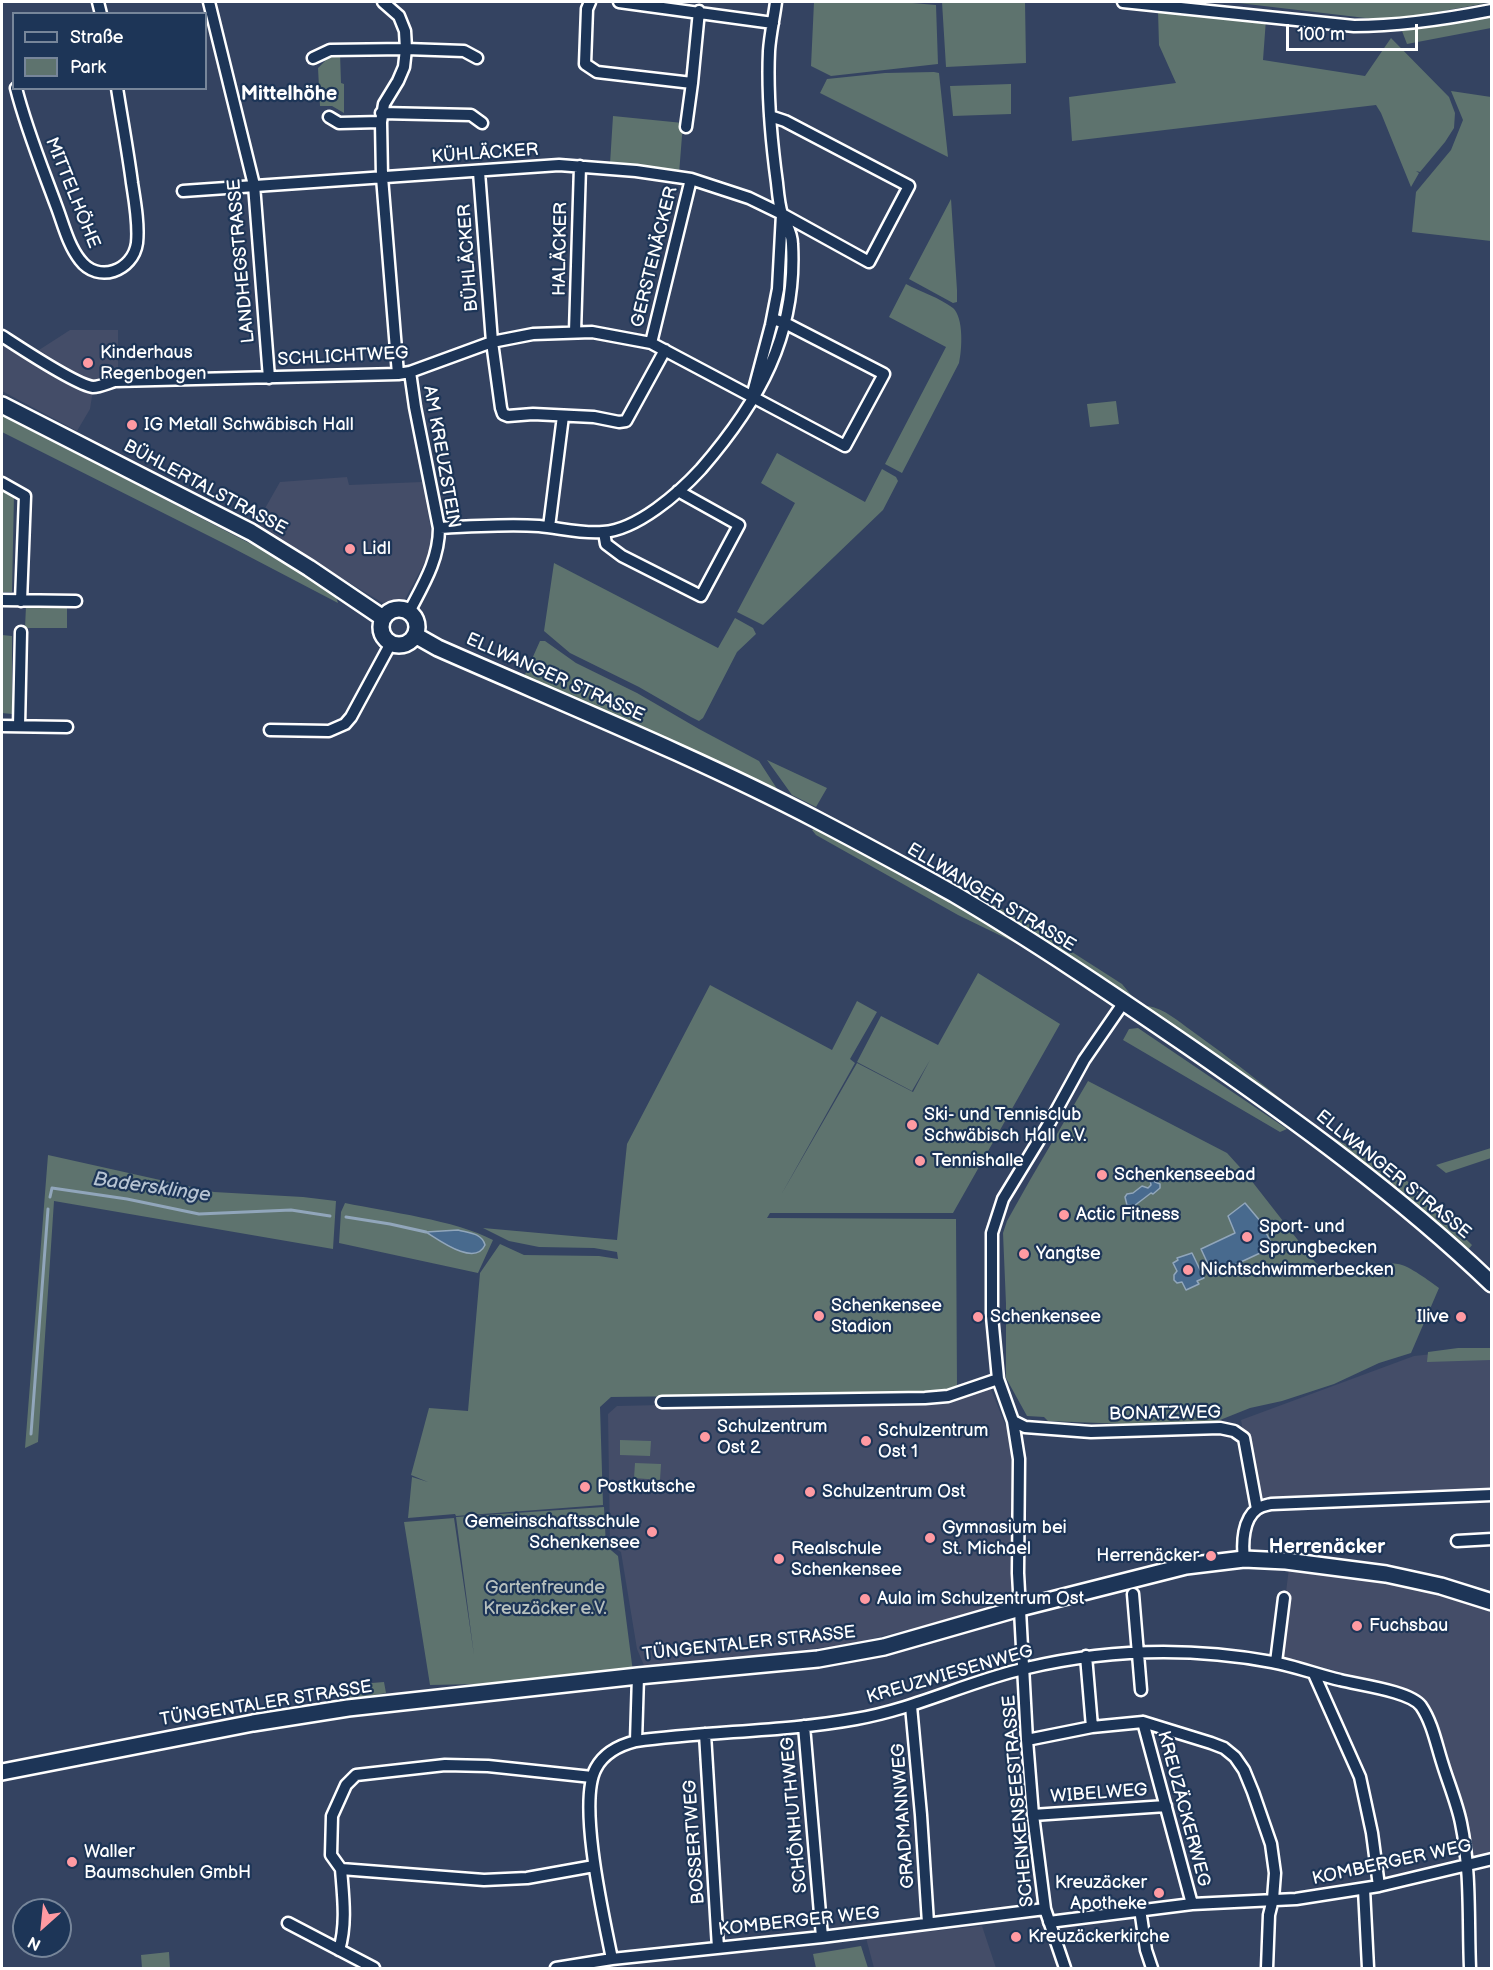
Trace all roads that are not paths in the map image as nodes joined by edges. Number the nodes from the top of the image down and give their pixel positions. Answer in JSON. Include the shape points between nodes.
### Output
{"nodes":[{"id":1,"x":209,"y":2,"type":"edge"},
{"id":2,"x":383,"y":2,"type":"edge"},
{"id":3,"x":590,"y":2,"type":"edge"},
{"id":4,"x":619,"y":2,"type":"edge"},
{"id":5,"x":776,"y":2,"type":"edge"},
{"id":6,"x":1124,"y":2,"type":"edge"},
{"id":7,"x":1491,"y":10,"type":"edge"},
{"id":8,"x":699,"y":11,"type":"junction"},
{"id":9,"x":773,"y":23,"type":"junction"},
{"id":10,"x":406,"y":49,"type":"junction"},
{"id":11,"x":313,"y":58,"type":"dead end"},
{"id":12,"x":477,"y":58,"type":"dead end"},
{"id":13,"x":692,"y":83,"type":"junction"},
{"id":14,"x":17,"y":90,"type":"edge"},
{"id":15,"x":117,"y":90,"type":"edge"},
{"id":16,"x":770,"y":116,"type":"junction"},
{"id":17,"x":329,"y":117,"type":"dead end"},
{"id":18,"x":381,"y":118,"type":"junction"},
{"id":19,"x":482,"y":123,"type":"dead end"},
{"id":20,"x":686,"y":127,"type":"dead end"},
{"id":21,"x":580,"y":166,"type":"junction"},
{"id":22,"x":479,"y":172,"type":"junction"},
{"id":23,"x":382,"y":177,"type":"junction"},
{"id":24,"x":691,"y":179,"type":"junction"},
{"id":25,"x":254,"y":185,"type":"junction"},
{"id":26,"x":183,"y":191,"type":"dead end"},
{"id":27,"x":782,"y":214,"type":"junction"},
{"id":28,"x":773,"y":319,"type":"junction"},
{"id":29,"x":785,"y":323,"type":"junction"},
{"id":30,"x":575,"y":332,"type":"junction"},
{"id":31,"x":2,"y":336,"type":"edge"},
{"id":32,"x":492,"y":342,"type":"junction"},
{"id":33,"x":651,"y":344,"type":"junction"},
{"id":34,"x":665,"y":350,"type":"junction"},
{"id":35,"x":410,"y":372,"type":"junction"},
{"id":36,"x":398,"y":374,"type":"junction"},
{"id":37,"x":269,"y":378,"type":"junction"},
{"id":38,"x":753,"y":396,"type":"junction"},
{"id":39,"x":2,"y":405,"type":"edge"},
{"id":40,"x":563,"y":416,"type":"junction"},
{"id":41,"x":2,"y":483,"type":"edge"},
{"id":42,"x":678,"y":491,"type":"junction"},
{"id":43,"x":549,"y":527,"type":"junction"},
{"id":44,"x":440,"y":528,"type":"junction"},
{"id":45,"x":604,"y":532,"type":"junction"},
{"id":46,"x":2,"y":600,"type":"edge"},
{"id":47,"x":21,"y":601,"type":"junction"},
{"id":48,"x":76,"y":601,"type":"dead end"},
{"id":49,"x":409,"y":612,"type":"junction"},
{"id":50,"x":383,"y":618,"type":"junction"},
{"id":51,"x":21,"y":632,"type":"dead end"},
{"id":52,"x":415,"y":635,"type":"junction"},
{"id":53,"x":391,"y":643,"type":"junction"},
{"id":54,"x":2,"y":726,"type":"edge"},
{"id":55,"x":19,"y":726,"type":"junction"},
{"id":56,"x":67,"y":727,"type":"dead end"},
{"id":57,"x":270,"y":730,"type":"dead end"},
{"id":58,"x":1124,"y":1002,"type":"junction"},
{"id":59,"x":1491,"y":1284,"type":"edge"},
{"id":60,"x":998,"y":1379,"type":"junction"},
{"id":61,"x":662,"y":1402,"type":"dead end"},
{"id":62,"x":1013,"y":1421,"type":"junction"},
{"id":63,"x":1491,"y":1495,"type":"edge"},
{"id":64,"x":1257,"y":1509,"type":"junction"},
{"id":65,"x":1491,"y":1539,"type":"edge"},
{"id":66,"x":1457,"y":1541,"type":"dead end"},
{"id":67,"x":1244,"y":1559,"type":"junction"},
{"id":68,"x":1133,"y":1594,"type":"dead end"},
{"id":69,"x":1284,"y":1598,"type":"dead end"},
{"id":70,"x":1491,"y":1602,"type":"edge"},
{"id":71,"x":1020,"y":1608,"type":"junction"},
{"id":72,"x":1137,"y":1651,"type":"junction"},
{"id":73,"x":1086,"y":1656,"type":"junction"},
{"id":74,"x":1276,"y":1662,"type":"junction"},
{"id":75,"x":1024,"y":1668,"type":"junction"},
{"id":76,"x":1314,"y":1674,"type":"junction"},
{"id":77,"x":638,"y":1676,"type":"junction"},
{"id":78,"x":1141,"y":1690,"type":"dead end"},
{"id":79,"x":911,"y":1706,"type":"junction"},
{"id":80,"x":1143,"y":1722,"type":"junction"},
{"id":81,"x":804,"y":1726,"type":"junction"},
{"id":82,"x":1092,"y":1727,"type":"junction"},
{"id":83,"x":705,"y":1734,"type":"junction"},
{"id":84,"x":1027,"y":1740,"type":"junction"},
{"id":85,"x":636,"y":1741,"type":"junction"},
{"id":86,"x":2,"y":1772,"type":"edge"},
{"id":87,"x":592,"y":1777,"type":"junction"},
{"id":88,"x":1166,"y":1806,"type":"junction"},
{"id":89,"x":1033,"y":1815,"type":"junction"},
{"id":90,"x":1491,"y":1858,"type":"edge"},
{"id":91,"x":1467,"y":1864,"type":"junction"},
{"id":92,"x":594,"y":1866,"type":"junction"},
{"id":93,"x":341,"y":1869,"type":"junction"},
{"id":94,"x":1379,"y":1886,"type":"junction"},
{"id":95,"x":1364,"y":1889,"type":"junction"},
{"id":96,"x":1273,"y":1899,"type":"junction"},
{"id":97,"x":1192,"y":1904,"type":"junction"},
{"id":98,"x":1045,"y":1909,"type":"junction"},
{"id":99,"x":1140,"y":1909,"type":"junction"},
{"id":100,"x":1049,"y":1922,"type":"junction"},
{"id":101,"x":288,"y":1923,"type":"dead end"},
{"id":102,"x":928,"y":1923,"type":"junction"},
{"id":103,"x":822,"y":1937,"type":"junction"},
{"id":104,"x":718,"y":1948,"type":"junction"},
{"id":105,"x":339,"y":1950,"type":"junction"},
{"id":106,"x":612,"y":1959,"type":"junction"},
{"id":107,"x":374,"y":1968,"type":"edge"},
{"id":108,"x":557,"y":1968,"type":"edge"},
{"id":109,"x":1065,"y":1968,"type":"edge"},
{"id":110,"x":1152,"y":1968,"type":"edge"},
{"id":111,"x":1267,"y":1968,"type":"edge"},
{"id":112,"x":1368,"y":1968,"type":"edge"},
{"id":113,"x":1470,"y":1968,"type":"edge"}],
"edges":[{"from":1,"to":25,"type":"street","name":"LANDHEGSTRASSE"},
{"from":2,"to":10,"type":"street","via":[[399,16]]},
{"from":3,"to":13,"type":"street","via":[[585,63],[591,69]]},
{"from":4,"to":8,"type":"street"},
{"from":5,"to":9,"type":"street"},
{"from":6,"to":7,"type":"street","via":[[1354,26],[1385,26]]},
{"from":8,"to":9,"type":"street"},
{"from":8,"to":13,"type":"street"},
{"from":9,"to":16,"type":"street","via":[[769,49]]},
{"from":10,"to":11,"type":"street","via":[[330,50]]},
{"from":10,"to":12,"type":"street","via":[[464,51]]},
{"from":10,"to":18,"type":"street","via":[[401,74],[384,104]]},
{"from":13,"to":20,"type":"street"},
{"from":14,"to":15,"type":"street","name":"MITTELHÖHE","via":[[69,239],[80,260],[90,270],[102,273],[125,266],[137,241],[135,200]]},
{"from":16,"to":27,"type":"street"},
{"from":16,"to":27,"type":"street","name":"KÜHLÄCKER","via":[[909,186],[869,262]]},
{"from":17,"to":18,"type":"street","via":[[339,123]]},
{"from":18,"to":19,"type":"street","via":[[471,116]]},
{"from":18,"to":23,"type":"street","name":"AM KREUZSTEIN"},
{"from":21,"to":22,"type":"street","name":"KÜHLÄCKER"},
{"from":21,"to":24,"type":"street","name":"KÜHLÄCKER"},
{"from":21,"to":30,"type":"street","name":"HALÄCKER"},
{"from":22,"to":23,"type":"street","name":"KÜHLÄCKER"},
{"from":22,"to":32,"type":"street","name":"BÜHLÄCKER"},
{"from":23,"to":25,"type":"street","name":"KÜHLÄCKER"},
{"from":23,"to":36,"type":"street","name":"AM KREUZSTEIN"},
{"from":24,"to":27,"type":"street","name":"KÜHLÄCKER"},
{"from":24,"to":33,"type":"street","name":"GERSTENÄCKER"},
{"from":25,"to":26,"type":"street","name":"KÜHLÄCKER"},
{"from":25,"to":37,"type":"street","name":"LANDHEGSTRASSE"},
{"from":27,"to":28,"type":"street"},
{"from":27,"to":29,"type":"street","via":[[792,241],[791,292]]},
{"from":28,"to":29,"type":"street"},
{"from":28,"to":38,"type":"street"},
{"from":29,"to":38,"type":"street","via":[[775,357]]},
{"from":29,"to":38,"type":"street","name":"SCHLICHTWEG","via":[[884,374],[845,446]]},
{"from":30,"to":32,"type":"street","name":"SCHLICHTWEG","via":[[533,334]]},
{"from":30,"to":33,"type":"street","name":"SCHLICHTWEG"},
{"from":31,"to":37,"type":"street","name":"SCHLICHTWEG","via":[[87,386],[115,381]]},
{"from":32,"to":35,"type":"street","name":"SCHLICHTWEG"},
{"from":32,"to":40,"type":"street","name":"BÜHLÄCKER","via":[[503,414]]},
{"from":33,"to":34,"type":"street","name":"SCHLICHTWEG"},
{"from":34,"to":38,"type":"street","name":"SCHLICHTWEG"},
{"from":34,"to":40,"type":"street","via":[[626,421]]},
{"from":35,"to":36,"type":"street","name":"SCHLICHTWEG"},
{"from":35,"to":44,"type":"street","name":"AM KREUZSTEIN"},
{"from":36,"to":37,"type":"street","name":"SCHLICHTWEG"},
{"from":38,"to":42,"type":"street","via":[[733,430]]},
{"from":39,"to":50,"type":"main road","name":"BÜHLERTALSTRASSE","via":[[251,532]]},
{"from":40,"to":43,"type":"street"},
{"from":41,"to":47,"type":"street","via":[[25,496]]},
{"from":42,"to":45,"type":"street","via":[[643,517]]},
{"from":42,"to":45,"type":"street","via":[[739,525],[701,596],[621,556],[606,544]]},
{"from":43,"to":44,"type":"street"},
{"from":43,"to":45,"type":"street"},
{"from":44,"to":49,"type":"street","name":"AM KREUZSTEIN","via":[[435,560]]},
{"from":46,"to":47,"type":"street"},
{"from":47,"to":48,"type":"street"},
{"from":49,"to":50,"type":"main road","via":[[392,610]]},
{"from":49,"to":52,"type":"main road","via":[[416,620]]},
{"from":50,"to":53,"type":"main road","via":[[381,629]]},
{"from":51,"to":55,"type":"street"},
{"from":52,"to":53,"type":"main road","via":[[407,643]]},
{"from":52,"to":58,"type":"main road","name":"ELLWANGER STRASSE","via":[[816,820],[954,895]]},
{"from":53,"to":57,"type":"street","via":[[345,724],[329,731]]},
{"from":54,"to":55,"type":"street"},
{"from":55,"to":56,"type":"street"},
{"from":58,"to":59,"type":"main road","name":"ELLWANGER STRASSE","via":[[1302,1127]]},
{"from":58,"to":60,"type":"street","name":"SCHENKENSEESTRASSE","via":[[1084,1060],[994,1220],[992,1316]]},
{"from":60,"to":61,"type":"street","via":[[948,1396],[925,1398]]},
{"from":60,"to":62,"type":"street","name":"SCHENKENSEESTRASSE"},
{"from":62,"to":64,"type":"street","name":"BONATZWEG","via":[[1025,1427],[1091,1431],[1234,1431],[1244,1438]]},
{"from":62,"to":71,"type":"street","name":"SCHENKENSEESTRASSE","via":[[1019,1459]]},
{"from":63,"to":64,"type":"street","via":[[1271,1504]]},
{"from":64,"to":67,"type":"street","via":[[1247,1523],[1242,1543]]},
{"from":65,"to":66,"type":"street"},
{"from":67,"to":70,"type":"main road","name":"TÜNGENTALER STRASSE","via":[[1386,1574]]},
{"from":67,"to":71,"type":"main road","name":"TÜNGENTALER STRASSE","via":[[1186,1566]]},
{"from":68,"to":72,"type":"street"},
{"from":69,"to":74,"type":"street"},
{"from":71,"to":75,"type":"street","name":"SCHENKENSEESTRASSE"},
{"from":71,"to":77,"type":"main road","name":"TÜNGENTALER STRASSE","via":[[936,1633],[818,1659]]},
{"from":72,"to":73,"type":"street","name":"KREUZWIESENWEG"},
{"from":72,"to":74,"type":"street","name":"KREUZWIESENWEG","via":[[1214,1653]]},
{"from":72,"to":78,"type":"street"},
{"from":73,"to":75,"type":"street","name":"KREUZWIESENWEG"},
{"from":73,"to":82,"type":"street"},
{"from":74,"to":76,"type":"street","name":"KREUZWIESENWEG"},
{"from":75,"to":79,"type":"street","name":"KREUZWIESENWEG"},
{"from":75,"to":84,"type":"street","name":"SCHENKENSEESTRASSE"},
{"from":76,"to":91,"type":"street","name":"KREUZWIESENWEG","via":[[1405,1696],[1419,1704],[1430,1722],[1461,1822]]},
{"from":76,"to":94,"type":"street","via":[[1360,1777]]},
{"from":77,"to":85,"type":"street"},
{"from":77,"to":86,"type":"main road","name":"TÜNGENTALER STRASSE","via":[[348,1708]]},
{"from":79,"to":81,"type":"street","name":"KREUZWIESENWEG","via":[[858,1719]]},
{"from":79,"to":102,"type":"street","name":"GRADMANNWEG"},
{"from":80,"to":82,"type":"street"},
{"from":80,"to":88,"type":"street","name":"KREUZÄCKERWEG"},
{"from":80,"to":96,"type":"street","via":[[1218,1745],[1235,1757],[1254,1792],[1271,1844]]},
{"from":81,"to":83,"type":"street","name":"KREUZWIESENWEG"},
{"from":81,"to":103,"type":"street","name":"SCHÖNHUTHWEG"},
{"from":82,"to":84,"type":"street"},
{"from":83,"to":85,"type":"street","name":"KREUZWIESENWEG"},
{"from":83,"to":104,"type":"street","name":"BOSSERTWEG"},
{"from":84,"to":89,"type":"street","name":"SCHENKENSEESTRASSE"},
{"from":85,"to":87,"type":"street","name":"KREUZWIESENWEG","via":[[604,1756]]},
{"from":87,"to":92,"type":"street","via":[[589,1804]]},
{"from":87,"to":93,"type":"street","via":[[445,1765],[356,1775],[346,1785],[332,1816],[331,1855]]},
{"from":88,"to":89,"type":"street","name":"WIBELWEG"},
{"from":88,"to":97,"type":"street","name":"KREUZÄCKERWEG"},
{"from":89,"to":98,"type":"street","name":"SCHENKENSEESTRASSE"},
{"from":90,"to":91,"type":"street","name":"KOMBERGER WEG"},
{"from":91,"to":94,"type":"street","name":"KOMBERGER WEG"},
{"from":91,"to":113,"type":"street"},
{"from":92,"to":93,"type":"street","via":[[526,1878],[484,1880]]},
{"from":92,"to":106,"type":"street"},
{"from":93,"to":105,"type":"street","via":[[343,1912]]},
{"from":94,"to":95,"type":"street","name":"KOMBERGER WEG"},
{"from":95,"to":96,"type":"street","name":"KOMBERGER WEG"},
{"from":95,"to":112,"type":"street"},
{"from":96,"to":97,"type":"street","name":"KOMBERGER WEG"},
{"from":96,"to":111,"type":"street"},
{"from":97,"to":99,"type":"street","name":"KOMBERGER WEG"},
{"from":98,"to":100,"type":"street","name":"SCHENKENSEESTRASSE"},
{"from":98,"to":102,"type":"street","name":"KOMBERGER WEG"},
{"from":99,"to":100,"type":"street","name":"KOMBERGER WEG"},
{"from":99,"to":110,"type":"street"},
{"from":100,"to":109,"type":"street","name":"SCHENKENSEESTRASSE"},
{"from":101,"to":105,"type":"street"},
{"from":102,"to":103,"type":"street","name":"KOMBERGER WEG"},
{"from":103,"to":104,"type":"street","name":"KOMBERGER WEG"},
{"from":104,"to":106,"type":"street","name":"KOMBERGER WEG"},
{"from":105,"to":107,"type":"street"},
{"from":106,"to":108,"type":"street","name":"KOMBERGER WEG"}]}
